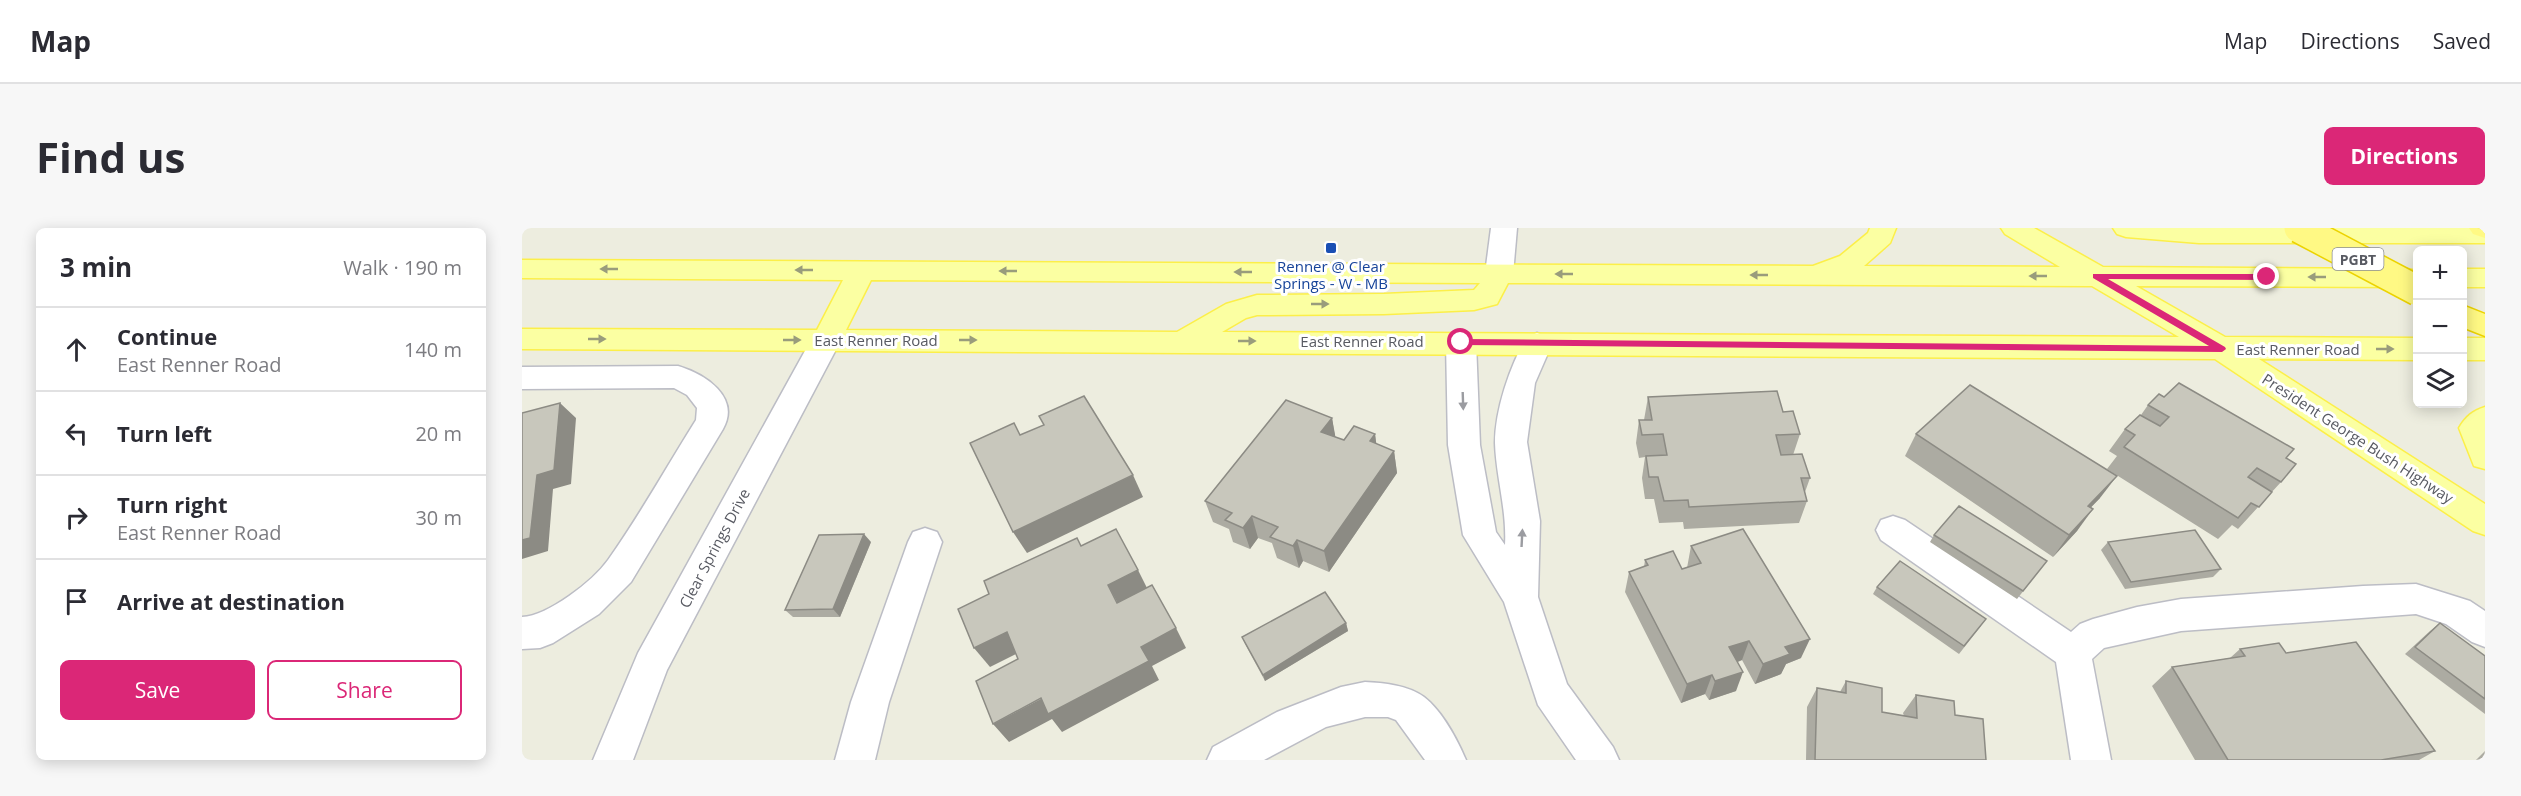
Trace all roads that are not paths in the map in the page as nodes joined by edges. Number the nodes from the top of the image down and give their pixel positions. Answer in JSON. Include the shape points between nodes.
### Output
{"nodes":[{"id":1,"x":1504,"y":228,"type":"edge"},
{"id":2,"x":1884,"y":228,"type":"edge"},
{"id":3,"x":2014,"y":228,"type":"edge"},
{"id":4,"x":2126,"y":228,"type":"edge"},
{"id":5,"x":2299,"y":228,"type":"edge"},
{"id":6,"x":2484,"y":230,"type":"edge"},
{"id":7,"x":522,"y":269,"type":"edge"},
{"id":8,"x":862,"y":270,"type":"junction"},
{"id":9,"x":1499,"y":274,"type":"junction"},
{"id":10,"x":1806,"y":275,"type":"junction"},
{"id":11,"x":2096,"y":276,"type":"junction"},
{"id":12,"x":2413,"y":278,"type":"edge"},
{"id":13,"x":2467,"y":278,"type":"edge"},
{"id":14,"x":2485,"y":278,"type":"edge"},
{"id":15,"x":2413,"y":288,"type":"edge"},
{"id":16,"x":2467,"y":317,"type":"edge"},
{"id":17,"x":2485,"y":327,"type":"edge"},
{"id":18,"x":522,"y":339,"type":"edge"},
{"id":19,"x":826,"y":340,"type":"junction"},
{"id":20,"x":1186,"y":340,"type":"junction"},
{"id":21,"x":1461,"y":342,"type":"junction"},
{"id":22,"x":1537,"y":344,"type":"junction"},
{"id":23,"x":2222,"y":349,"type":"junction"},
{"id":24,"x":2413,"y":349,"type":"edge"},
{"id":25,"x":2467,"y":349,"type":"edge"},
{"id":26,"x":2485,"y":349,"type":"edge"},
{"id":27,"x":522,"y":378,"type":"edge"},
{"id":28,"x":2485,"y":420,"type":"edge"},
{"id":29,"x":2485,"y":457,"type":"edge"},
{"id":30,"x":2485,"y":521,"type":"edge"},
{"id":31,"x":1893,"y":530,"type":"dead end"},
{"id":32,"x":925,"y":542,"type":"dead end"},
{"id":33,"x":1520,"y":597,"type":"junction"},
{"id":34,"x":2485,"y":631,"type":"edge"},
{"id":35,"x":522,"y":633,"type":"edge"},
{"id":36,"x":2073,"y":653,"type":"junction"},
{"id":37,"x":613,"y":760,"type":"edge"},
{"id":38,"x":855,"y":760,"type":"edge"},
{"id":39,"x":1227,"y":760,"type":"edge"},
{"id":40,"x":1446,"y":760,"type":"edge"},
{"id":41,"x":1599,"y":760,"type":"edge"},
{"id":42,"x":2091,"y":760,"type":"edge"}],
"edges":[{"from":1,"to":9,"type":"street"},
{"from":2,"to":10,"type":"main road","via":[[1880,237],[1850,263]]},
{"from":3,"to":11,"type":"main road","name":"President George Bush Highway"},
{"from":4,"to":6,"type":"main road","via":[[2199,234]]},
{"from":5,"to":15,"type":"highway","number":"PGBT","bridge":true},
{"from":8,"to":7,"type":"main road","one_way":true},
{"from":9,"to":8,"type":"main road","one_way":true},
{"from":8,"to":19,"type":"main road"},
{"from":10,"to":9,"type":"main road","one_way":true},
{"from":20,"to":9,"type":"main road","one_way":true,"via":[[1236,311],[1257,305],[1474,300],[1488,297]]},
{"from":11,"to":10,"type":"main road","one_way":true},
{"from":12,"to":11,"type":"main road","one_way":true},
{"from":11,"to":23,"type":"main road","name":"President George Bush Highway"},
{"from":13,"to":14,"type":"main road"},
{"from":16,"to":17,"type":"highway"},
{"from":18,"to":19,"type":"main road","name":"East Renner Road","one_way":true},
{"from":19,"to":20,"type":"main road","name":"East Renner Road","one_way":true},
{"from":19,"to":37,"type":"street","name":"Clear Springs Drive","via":[[651,665]]},
{"from":20,"to":21,"type":"main road","name":"East Renner Road","one_way":true},
{"from":21,"to":22,"type":"main road","name":"East Renner Road"},
{"from":21,"to":33,"type":"street","one_way":true,"via":[[1464,445],[1480,535]]},
{"from":22,"to":23,"type":"main road","name":"East Renner Road"},
{"from":33,"to":22,"type":"street","one_way":true,"via":[[1523,521],[1511,442],[1520,383]]},
{"from":23,"to":24,"type":"main road","name":"East Renner Road","one_way":true},
{"from":23,"to":30,"type":"main road","name":"President George Bush Highway"},
{"from":25,"to":26,"type":"main road"},
{"from":27,"to":35,"type":"street","via":[[678,377],[698,387],[713,406],[712,421],[619,572],[577,609],[540,632]]},
{"from":28,"to":29,"type":"main road","via":[[2475,428]]},
{"from":31,"to":36,"type":"street"},
{"from":32,"to":38,"type":"street","via":[[870,702]]},
{"from":33,"to":41,"type":"street","via":[[1551,693]]},
{"from":34,"to":36,"type":"street","via":[[2457,612],[2416,599],[2363,601],[2181,615],[2093,635]]},
{"from":36,"to":42,"type":"street"},
{"from":39,"to":40,"type":"street","via":[[1306,717],[1353,701],[1385,700],[1410,709]]}]}
